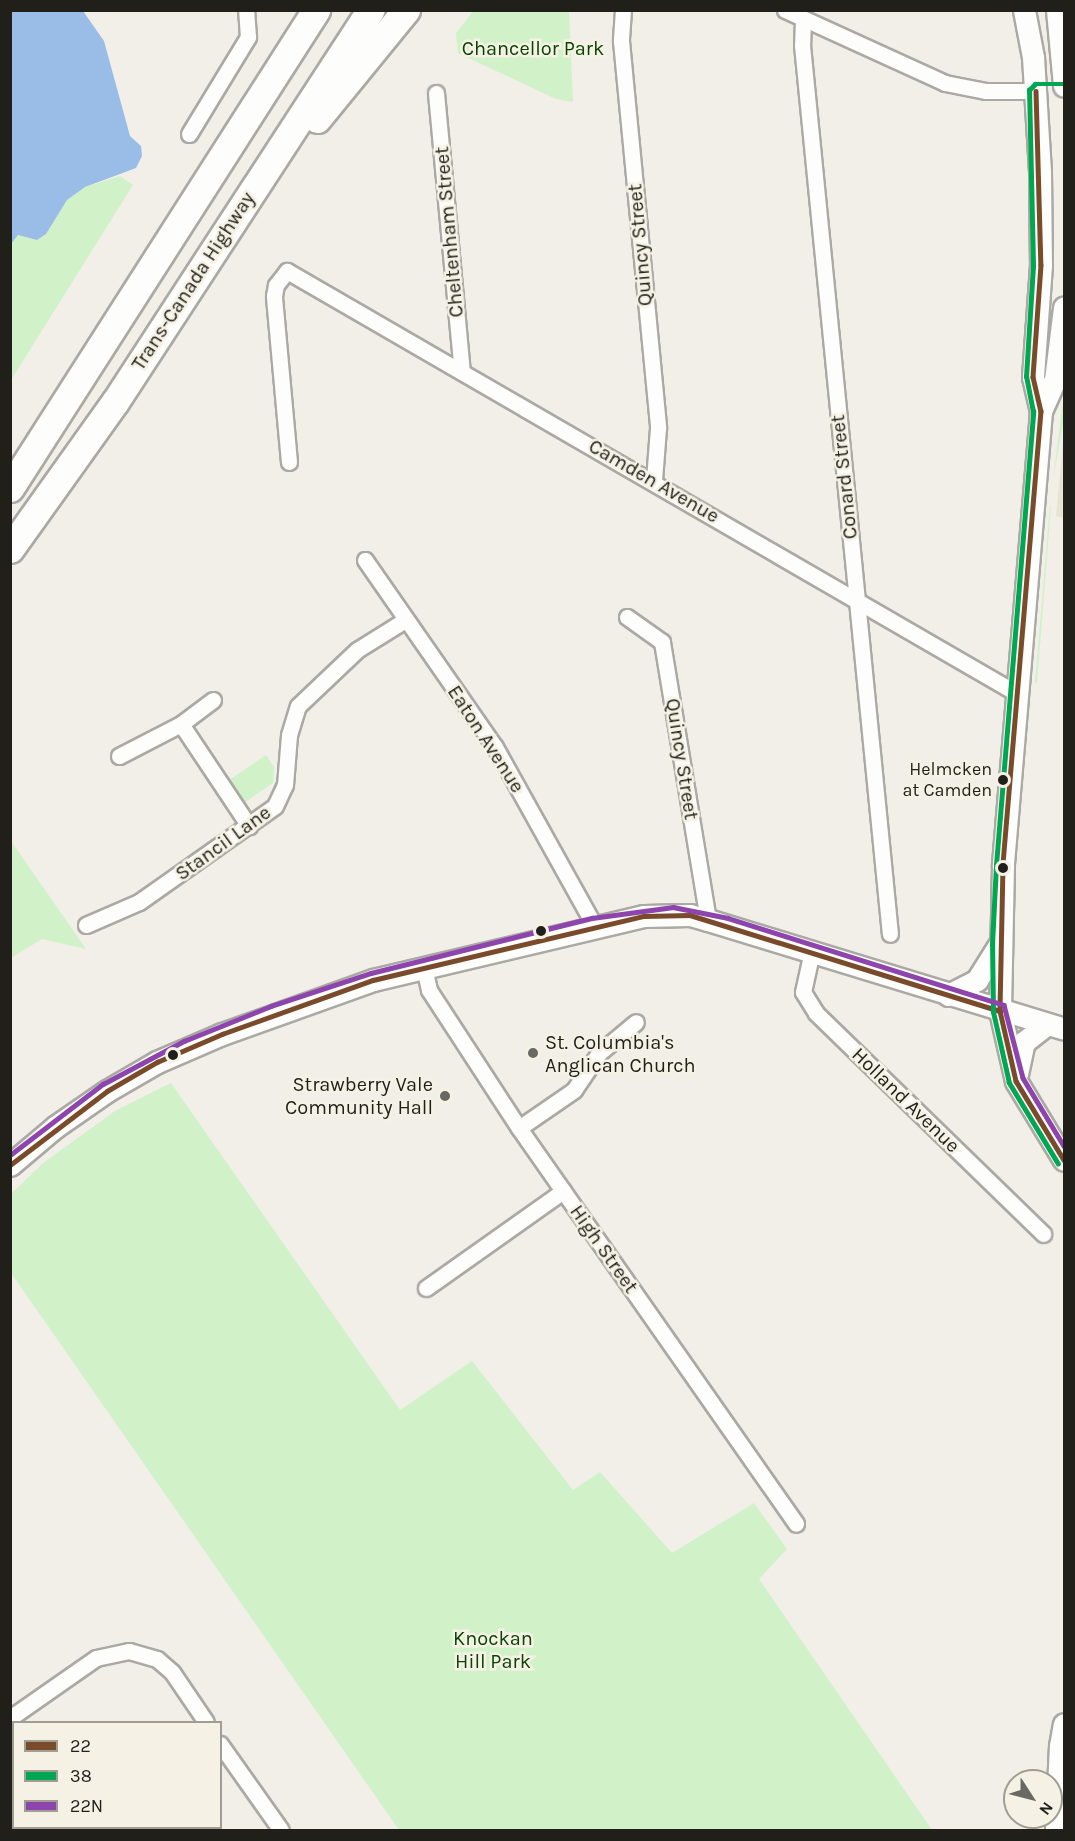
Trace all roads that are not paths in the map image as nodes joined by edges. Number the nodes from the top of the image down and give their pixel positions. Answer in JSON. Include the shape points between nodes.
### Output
{"nodes":[{"id":1,"x":246,"y":10,"type":"edge"},
{"id":2,"x":293,"y":10,"type":"edge"},
{"id":3,"x":316,"y":10,"type":"edge"},
{"id":4,"x":371,"y":10,"type":"edge"},
{"id":5,"x":406,"y":10,"type":"edge"},
{"id":6,"x":623,"y":10,"type":"edge"},
{"id":7,"x":785,"y":10,"type":"edge"},
{"id":8,"x":1024,"y":10,"type":"edge"},
{"id":9,"x":1057,"y":10,"type":"edge"},
{"id":10,"x":804,"y":19,"type":"junction"},
{"id":11,"x":1065,"y":86,"type":"edge"},
{"id":12,"x":1035,"y":91,"type":"junction"},
{"id":13,"x":1065,"y":91,"type":"edge"},
{"id":14,"x":436,"y":93,"type":"dead end"},
{"id":15,"x":189,"y":134,"type":"dead end"},
{"id":16,"x":1065,"y":308,"type":"edge"},
{"id":17,"x":462,"y":372,"type":"junction"},
{"id":18,"x":115,"y":402,"type":"junction"},
{"id":19,"x":1041,"y":411,"type":"junction"},
{"id":20,"x":289,"y":462,"type":"dead end"},
{"id":21,"x":654,"y":480,"type":"junction"},
{"id":22,"x":14,"y":483,"type":"edge"},
{"id":23,"x":10,"y":549,"type":"edge"},
{"id":24,"x":365,"y":561,"type":"dead end"},
{"id":25,"x":856,"y":601,"type":"junction"},
{"id":26,"x":627,"y":617,"type":"dead end"},
{"id":27,"x":405,"y":620,"type":"junction"},
{"id":28,"x":1018,"y":694,"type":"junction"},
{"id":29,"x":213,"y":700,"type":"dead end"},
{"id":30,"x":181,"y":724,"type":"junction"},
{"id":31,"x":119,"y":756,"type":"dead end"},
{"id":32,"x":249,"y":826,"type":"junction"},
{"id":33,"x":708,"y":920,"type":"junction"},
{"id":34,"x":86,"y":925,"type":"dead end"},
{"id":35,"x":594,"y":925,"type":"junction"},
{"id":36,"x":890,"y":934,"type":"dead end"},
{"id":37,"x":1000,"y":944,"type":"junction"},
{"id":38,"x":812,"y":951,"type":"junction"},
{"id":39,"x":424,"y":968,"type":"junction"},
{"id":40,"x":948,"y":995,"type":"junction"},
{"id":41,"x":1000,"y":1011,"type":"junction"},
{"id":42,"x":636,"y":1022,"type":"dead end"},
{"id":43,"x":1056,"y":1026,"type":"edge"},
{"id":44,"x":1016,"y":1081,"type":"junction"},
{"id":45,"x":519,"y":1128,"type":"junction"},
{"id":46,"x":1065,"y":1160,"type":"edge"},
{"id":47,"x":10,"y":1165,"type":"edge"},
{"id":48,"x":563,"y":1191,"type":"junction"},
{"id":49,"x":1043,"y":1234,"type":"dead end"},
{"id":50,"x":426,"y":1288,"type":"dead end"},
{"id":51,"x":796,"y":1524,"type":"dead end"},
{"id":52,"x":10,"y":1718,"type":"edge"},
{"id":53,"x":205,"y":1721,"type":"edge"},
{"id":54,"x":1065,"y":1724,"type":"edge"},
{"id":55,"x":222,"y":1747,"type":"edge"},
{"id":56,"x":281,"y":1830,"type":"edge"},
{"id":57,"x":1056,"y":1830,"type":"edge"}],
"edges":[{"from":1,"to":15,"type":"street","via":[[248,37]]},
{"from":2,"to":22,"type":"highway","via":[[39,421]]},
{"from":3,"to":22,"type":"highway"},
{"from":4,"to":18,"type":"highway","name":"Trans-Canada Highway"},
{"from":5,"to":18,"type":"highway","via":[[337,92],[273,179],[175,333]]},
{"from":6,"to":21,"type":"street","name":"Quincy Street","via":[[621,41],[658,428]]},
{"from":7,"to":10,"type":"street"},
{"from":8,"to":12,"type":"main road"},
{"from":9,"to":11,"type":"main road"},
{"from":10,"to":12,"type":"street","via":[[945,83],[986,91]]},
{"from":10,"to":25,"type":"street","name":"Conard Street","via":[[802,45]]},
{"from":12,"to":13,"type":"main road"},
{"from":12,"to":19,"type":"main road","via":[[1041,265],[1033,377]]},
{"from":14,"to":17,"type":"street","name":"Cheltenham Street"},
{"from":16,"to":19,"type":"main road","via":[[1055,380]]},
{"from":17,"to":20,"type":"street","name":"Camden Avenue","via":[[287,271],[276,285],[274,296]]},
{"from":17,"to":21,"type":"street","name":"Camden Avenue"},
{"from":18,"to":23,"type":"highway","name":"Trans-Canada Highway"},
{"from":19,"to":28,"type":"main road"},
{"from":21,"to":25,"type":"street","name":"Camden Avenue"},
{"from":24,"to":27,"type":"street","name":"Eaton Avenue"},
{"from":25,"to":28,"type":"street","name":"Camden Avenue"},
{"from":25,"to":36,"type":"street","name":"Conard Street"},
{"from":26,"to":33,"type":"street","name":"Quincy Street","via":[[662,642]]},
{"from":27,"to":32,"type":"street","name":"Stancil Lane","via":[[357,650],[298,706],[289,735],[282,796],[276,806]]},
{"from":27,"to":35,"type":"street","name":"Eaton Avenue","via":[[495,747]]},
{"from":28,"to":37,"type":"main road"},
{"from":29,"to":30,"type":"street"},
{"from":30,"to":31,"type":"street"},
{"from":30,"to":32,"type":"street"},
{"from":32,"to":34,"type":"street","name":"Stancil Lane","via":[[139,902]]},
{"from":33,"to":35,"type":"main road","via":[[673,914]]},
{"from":33,"to":38,"type":"main road"},
{"from":35,"to":39,"type":"main road"},
{"from":37,"to":40,"type":"main road","via":[[977,980]]},
{"from":37,"to":41,"type":"main road"},
{"from":38,"to":40,"type":"main road"},
{"from":38,"to":49,"type":"street","name":"Holland Avenue","via":[[803,992],[816,1013]]},
{"from":39,"to":45,"type":"street","name":"High Street","via":[[429,990]]},
{"from":39,"to":47,"type":"main road","via":[[344,989],[187,1048],[89,1102]]},
{"from":40,"to":41,"type":"main road"},
{"from":41,"to":43,"type":"main road"},
{"from":41,"to":44,"type":"main road"},
{"from":42,"to":45,"type":"street","via":[[599,1053],[574,1090]]},
{"from":43,"to":44,"type":"main road","via":[[1024,1042]]},
{"from":44,"to":46,"type":"main road"},
{"from":45,"to":48,"type":"street","name":"High Street"},
{"from":48,"to":50,"type":"street"},
{"from":48,"to":51,"type":"street","name":"High Street"},
{"from":52,"to":53,"type":"street","via":[[96,1658],[129,1651],[157,1659],[172,1672]]},
{"from":54,"to":57,"type":"main road","via":[[1059,1746]]},
{"from":55,"to":56,"type":"street"}]}
